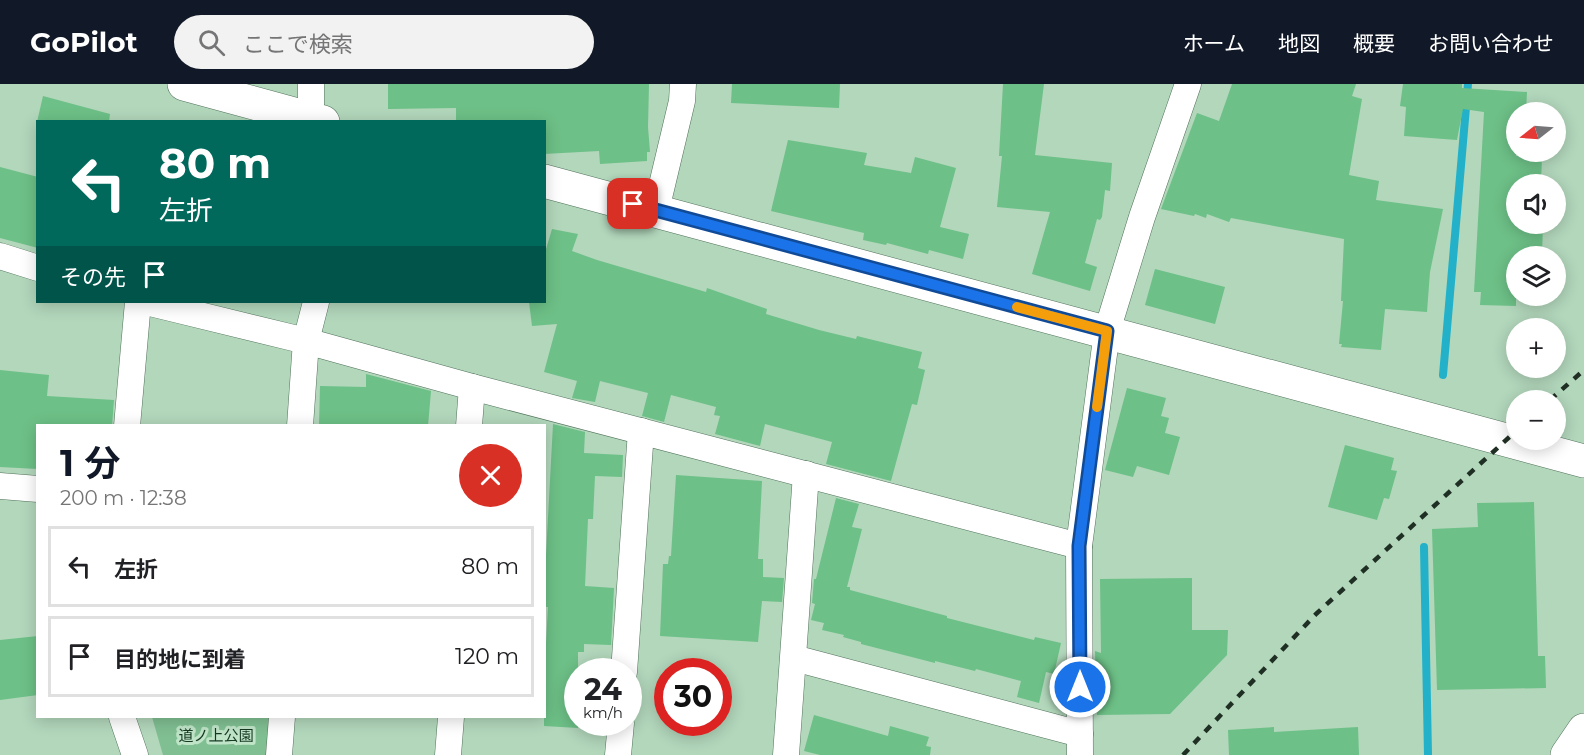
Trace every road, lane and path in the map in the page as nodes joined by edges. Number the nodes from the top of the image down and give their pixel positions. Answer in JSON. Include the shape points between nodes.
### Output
{"nodes":[{"id":1,"x":184,"y":84,"type":"edge"},
{"id":2,"x":311,"y":84,"type":"edge"},
{"id":3,"x":683,"y":84,"type":"edge"},
{"id":4,"x":1188,"y":84,"type":"edge"},
{"id":5,"x":317,"y":120,"type":"edge"},
{"id":6,"x":546,"y":182,"type":"edge"},
{"id":7,"x":656,"y":210,"type":"junction"},
{"id":8,"x":0,"y":256,"type":"edge"},
{"id":9,"x":36,"y":267,"type":"edge"},
{"id":10,"x":138,"y":303,"type":"edge"},
{"id":11,"x":150,"y":303,"type":"edge"},
{"id":12,"x":316,"y":303,"type":"edge"},
{"id":13,"x":1107,"y":331,"type":"junction"},
{"id":14,"x":306,"y":341,"type":"junction"},
{"id":15,"x":472,"y":387,"type":"junction"},
{"id":16,"x":127,"y":424,"type":"edge"},
{"id":17,"x":300,"y":424,"type":"edge"},
{"id":18,"x":470,"y":424,"type":"edge"},
{"id":19,"x":641,"y":431,"type":"junction"},
{"id":20,"x":1584,"y":461,"type":"edge"},
{"id":21,"x":806,"y":474,"type":"junction"},
{"id":22,"x":0,"y":486,"type":"edge"},
{"id":23,"x":36,"y":489,"type":"edge"},
{"id":24,"x":1079,"y":546,"type":"junction"},
{"id":25,"x":794,"y":657,"type":"junction"},
{"id":26,"x":625,"y":658,"type":"edge"},
{"id":27,"x":122,"y":718,"type":"edge"},
{"id":28,"x":282,"y":718,"type":"edge"},
{"id":29,"x":451,"y":718,"type":"edge"},
{"id":30,"x":1584,"y":730,"type":"edge"},
{"id":31,"x":620,"y":736,"type":"edge"},
{"id":32,"x":1080,"y":745,"type":"edge"},
{"id":33,"x":135,"y":755,"type":"edge"},
{"id":34,"x":279,"y":755,"type":"edge"},
{"id":35,"x":448,"y":755,"type":"edge"},
{"id":36,"x":618,"y":755,"type":"edge"},
{"id":37,"x":786,"y":755,"type":"edge"},
{"id":38,"x":1567,"y":755,"type":"edge"}],
"edges":[{"from":1,"to":5,"type":"street"},
{"from":2,"to":5,"type":"street"},
{"from":3,"to":7,"type":"street"},
{"from":4,"to":13,"type":"street"},
{"from":6,"to":7,"type":"street"},
{"from":7,"to":13,"type":"street"},
{"from":8,"to":9,"type":"street"},
{"from":10,"to":16,"type":"street"},
{"from":11,"to":14,"type":"street"},
{"from":12,"to":14,"type":"street"},
{"from":13,"to":20,"type":"street"},
{"from":13,"to":24,"type":"street"},
{"from":14,"to":15,"type":"street"},
{"from":14,"to":17,"type":"street"},
{"from":15,"to":18,"type":"street"},
{"from":15,"to":19,"type":"street"},
{"from":19,"to":21,"type":"street"},
{"from":19,"to":26,"type":"street"},
{"from":21,"to":24,"type":"street"},
{"from":21,"to":25,"type":"street"},
{"from":22,"to":23,"type":"street"},
{"from":24,"to":32,"type":"street"},
{"from":25,"to":32,"type":"street"},
{"from":25,"to":37,"type":"street"},
{"from":27,"to":33,"type":"street"},
{"from":28,"to":34,"type":"street"},
{"from":29,"to":35,"type":"street"},
{"from":30,"to":38,"type":"street"},
{"from":31,"to":36,"type":"street"}]}
